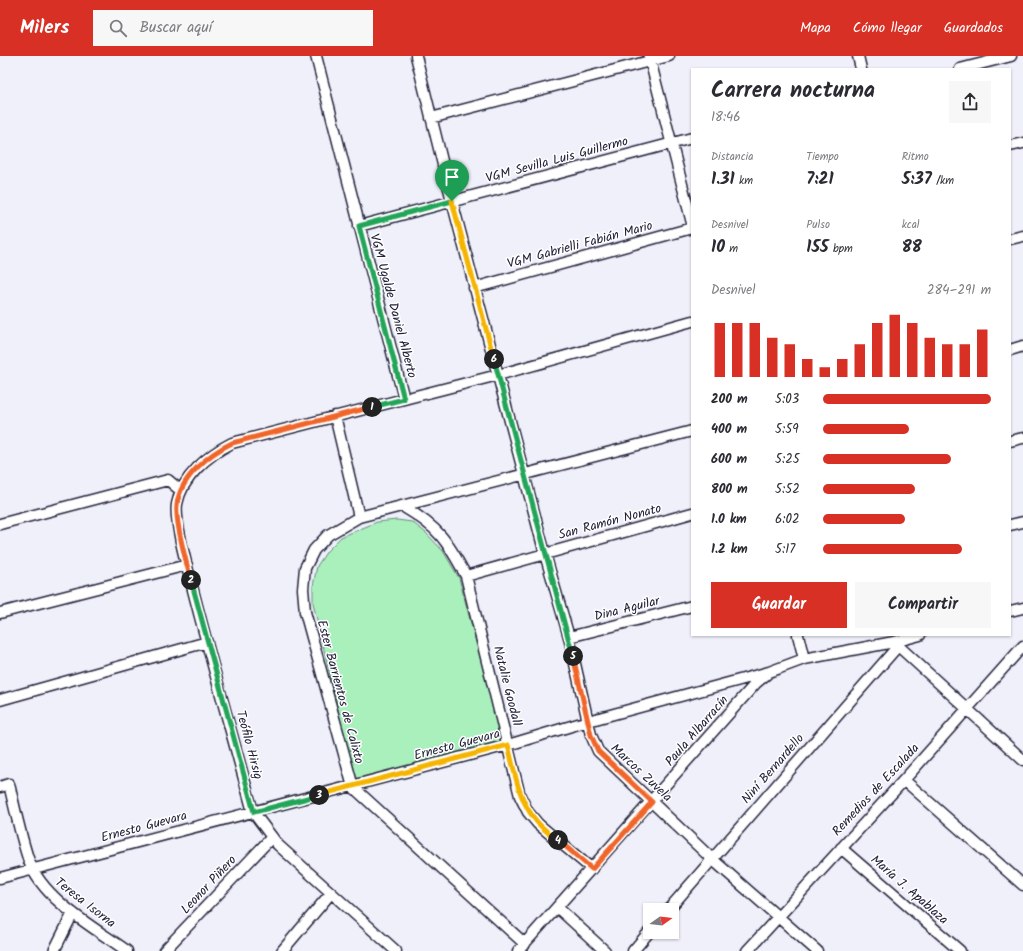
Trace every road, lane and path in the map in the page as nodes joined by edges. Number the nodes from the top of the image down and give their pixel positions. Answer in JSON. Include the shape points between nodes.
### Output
{"nodes":[{"id":1,"x":316,"y":56,"type":"edge"},
{"id":2,"x":416,"y":56,"type":"edge"},
{"id":3,"x":669,"y":56,"type":"edge"},
{"id":4,"x":858,"y":56,"type":"edge"},
{"id":5,"x":1011,"y":56,"type":"edge"},
{"id":6,"x":650,"y":58,"type":"edge"},
{"id":7,"x":861,"y":68,"type":"edge"},
{"id":8,"x":964,"y":68,"type":"edge"},
{"id":9,"x":431,"y":118,"type":"junction"},
{"id":10,"x":691,"y":138,"type":"edge"},
{"id":11,"x":671,"y":143,"type":"junction"},
{"id":12,"x":1023,"y":143,"type":"edge"},
{"id":13,"x":1011,"y":146,"type":"edge"},
{"id":14,"x":452,"y":201,"type":"junction"},
{"id":15,"x":691,"y":219,"type":"edge"},
{"id":16,"x":359,"y":226,"type":"junction"},
{"id":17,"x":691,"y":228,"type":"edge"},
{"id":18,"x":1023,"y":236,"type":"edge"},
{"id":19,"x":1011,"y":239,"type":"edge"},
{"id":20,"x":474,"y":288,"type":"junction"},
{"id":21,"x":691,"y":321,"type":"edge"},
{"id":22,"x":1023,"y":346,"type":"edge"},
{"id":23,"x":1011,"y":350,"type":"edge"},
{"id":24,"x":498,"y":375,"type":"junction"},
{"id":25,"x":404,"y":399,"type":"junction"},
{"id":26,"x":334,"y":416,"type":"junction"},
{"id":27,"x":691,"y":431,"type":"edge"},
{"id":28,"x":1023,"y":438,"type":"edge"},
{"id":29,"x":1011,"y":441,"type":"edge"},
{"id":30,"x":525,"y":474,"type":"junction"},
{"id":31,"x":180,"y":490,"type":"junction"},
{"id":32,"x":402,"y":506,"type":"junction"},
{"id":33,"x":691,"y":513,"type":"edge"},
{"id":34,"x":358,"y":517,"type":"junction"},
{"id":35,"x":1023,"y":522,"type":"edge"},
{"id":36,"x":0,"y":524,"type":"edge"},
{"id":37,"x":1011,"y":525,"type":"edge"},
{"id":38,"x":545,"y":554,"type":"junction"},
{"id":39,"x":187,"y":564,"type":"junction"},
{"id":40,"x":466,"y":576,"type":"junction"},
{"id":41,"x":691,"y":606,"type":"edge"},
{"id":42,"x":1023,"y":608,"type":"edge"},
{"id":43,"x":1011,"y":611,"type":"edge"},
{"id":44,"x":0,"y":613,"type":"edge"},
{"id":45,"x":798,"y":636,"type":"edge"},
{"id":46,"x":917,"y":636,"type":"edge"},
{"id":47,"x":569,"y":637,"type":"junction"},
{"id":48,"x":207,"y":642,"type":"junction"},
{"id":49,"x":896,"y":644,"type":"junction"},
{"id":50,"x":1023,"y":646,"type":"edge"},
{"id":51,"x":804,"y":660,"type":"junction"},
{"id":52,"x":769,"y":672,"type":"junction"},
{"id":53,"x":0,"y":700,"type":"edge"},
{"id":54,"x":968,"y":709,"type":"junction"},
{"id":55,"x":588,"y":721,"type":"junction"},
{"id":56,"x":508,"y":745,"type":"junction"},
{"id":57,"x":1023,"y":760,"type":"edge"},
{"id":58,"x":904,"y":780,"type":"junction"},
{"id":59,"x":4,"y":785,"type":"edge"},
{"id":60,"x":353,"y":787,"type":"junction"},
{"id":61,"x":652,"y":802,"type":"junction"},
{"id":62,"x":254,"y":812,"type":"junction"},
{"id":63,"x":272,"y":837,"type":"junction"},
{"id":64,"x":841,"y":848,"type":"junction"},
{"id":65,"x":712,"y":859,"type":"junction"},
{"id":66,"x":592,"y":869,"type":"junction"},
{"id":67,"x":34,"y":870,"type":"junction"},
{"id":68,"x":0,"y":878,"type":"edge"},
{"id":69,"x":1023,"y":885,"type":"edge"},
{"id":70,"x":331,"y":893,"type":"junction"},
{"id":71,"x":674,"y":903,"type":"edge"},
{"id":72,"x":558,"y":908,"type":"junction"},
{"id":73,"x":73,"y":913,"type":"junction"},
{"id":74,"x":779,"y":916,"type":"junction"},
{"id":75,"x":643,"y":939,"type":"edge"},
{"id":76,"x":522,"y":947,"type":"edge"},
{"id":77,"x":54,"y":951,"type":"edge"},
{"id":78,"x":127,"y":951,"type":"edge"},
{"id":79,"x":164,"y":951,"type":"edge"},
{"id":80,"x":282,"y":951,"type":"edge"},
{"id":81,"x":396,"y":951,"type":"edge"},
{"id":82,"x":604,"y":951,"type":"edge"},
{"id":83,"x":633,"y":951,"type":"edge"},
{"id":84,"x":747,"y":951,"type":"edge"},
{"id":85,"x":817,"y":951,"type":"edge"},
{"id":86,"x":960,"y":951,"type":"edge"}],
"edges":[{"from":1,"to":16,"type":"street","name":"VGM Ugalde Daniel Alberto"},
{"from":2,"to":9,"type":"street","name":"Marcos Zuvela"},
{"from":3,"to":6,"type":"street"},
{"from":4,"to":7,"type":"street"},
{"from":5,"to":8,"type":"street"},
{"from":6,"to":9,"type":"street"},
{"from":6,"to":11,"type":"street"},
{"from":9,"to":14,"type":"street","name":"Marcos Zuvela"},
{"from":10,"to":11,"type":"street","name":"VGM Sevilla Luis Guillermo"},
{"from":11,"to":14,"type":"street","name":"VGM Sevilla Luis Guillermo"},
{"from":11,"to":15,"type":"street"},
{"from":12,"to":13,"type":"street"},
{"from":14,"to":16,"type":"street","name":"VGM Sevilla Luis Guillermo"},
{"from":14,"to":20,"type":"street","name":"Marcos Zuvela"},
{"from":16,"to":25,"type":"street","name":"VGM Ugalde Daniel Alberto"},
{"from":17,"to":20,"type":"street","name":"VGM Gabrielli Fabián Mario"},
{"from":18,"to":19,"type":"street"},
{"from":20,"to":24,"type":"street","name":"Marcos Zuvela"},
{"from":21,"to":24,"type":"street"},
{"from":22,"to":23,"type":"street"},
{"from":24,"to":25,"type":"street"},
{"from":24,"to":30,"type":"street","name":"Marcos Zuvela"},
{"from":25,"to":26,"type":"street"},
{"from":26,"to":31,"type":"street","via":[[232,443],[200,466]]},
{"from":26,"to":34,"type":"street"},
{"from":27,"to":30,"type":"street","name":"Ester Barrientos de Calixto"},
{"from":28,"to":29,"type":"street"},
{"from":30,"to":32,"type":"street","name":"Ester Barrientos de Calixto"},
{"from":30,"to":38,"type":"street","name":"Marcos Zuvela"},
{"from":31,"to":36,"type":"street","via":[[168,480]]},
{"from":31,"to":39,"type":"street","name":"Teófilo Hirsig","via":[[178,522]]},
{"from":32,"to":34,"type":"street","name":"Ester Barrientos de Calixto"},
{"from":32,"to":40,"type":"street","name":"Natalie Goodall","via":[[422,518],[439,533],[451,548]]},
{"from":33,"to":38,"type":"street","name":"San Ramón Nonato"},
{"from":34,"to":60,"type":"street","name":"Ester Barrientos de Calixto","via":[[328,536],[314,550],[305,568],[303,589],[305,612]]},
{"from":35,"to":37,"type":"street"},
{"from":38,"to":40,"type":"street","name":"San Ramón Nonato"},
{"from":38,"to":47,"type":"street","name":"Marcos Zuvela"},
{"from":39,"to":44,"type":"street"},
{"from":39,"to":48,"type":"street","name":"Teófilo Hirsig"},
{"from":40,"to":56,"type":"street","name":"Natalie Goodall"},
{"from":41,"to":47,"type":"street","name":"Dina Aguilar"},
{"from":42,"to":43,"type":"street"},
{"from":45,"to":51,"type":"street"},
{"from":46,"to":49,"type":"street","name":"Ernesto Guevara"},
{"from":47,"to":55,"type":"street","name":"Marcos Zuvela"},
{"from":48,"to":53,"type":"street"},
{"from":48,"to":62,"type":"street","name":"Teófilo Hirsig"},
{"from":49,"to":51,"type":"street","name":"Ernesto Guevara"},
{"from":49,"to":54,"type":"street"},
{"from":49,"to":65,"type":"street","name":"Niní Bernardello"},
{"from":50,"to":54,"type":"street","name":"Remedios de Escalada"},
{"from":51,"to":52,"type":"street","name":"Ernesto Guevara"},
{"from":52,"to":55,"type":"street","name":"Ernesto Guevara"},
{"from":52,"to":61,"type":"street","name":"Paula Albarracín","via":[[756,683]]},
{"from":54,"to":57,"type":"street"},
{"from":54,"to":58,"type":"street","name":"Remedios de Escalada"},
{"from":55,"to":56,"type":"street","name":"Ernesto Guevara"},
{"from":55,"to":61,"type":"street","name":"Marcos Zuvela","via":[[598,751]]},
{"from":56,"to":60,"type":"street","name":"Ernesto Guevara"},
{"from":56,"to":66,"type":"street","name":"Natalie Goodall","via":[[520,796],[528,812],[538,824]]},
{"from":58,"to":64,"type":"street","name":"Remedios de Escalada"},
{"from":58,"to":69,"type":"street"},
{"from":59,"to":67,"type":"street","name":"Teresa Isorna","via":[[29,862]]},
{"from":60,"to":62,"type":"street","name":"Ernesto Guevara"},
{"from":60,"to":76,"type":"street"},
{"from":61,"to":65,"type":"street","name":"Marcos Zuvela"},
{"from":61,"to":66,"type":"street","name":"Paula Albarracín"},
{"from":62,"to":63,"type":"street","name":"Teófilo Hirsig"},
{"from":62,"to":67,"type":"street","name":"Ernesto Guevara"},
{"from":63,"to":70,"type":"street","name":"Teófilo Hirsig"},
{"from":63,"to":79,"type":"street","name":"Leonor Piñero"},
{"from":64,"to":74,"type":"street","name":"Remedios de Escalada"},
{"from":64,"to":86,"type":"street","name":"María J. Apablaza"},
{"from":65,"to":71,"type":"street","name":"Niní Bernardello"},
{"from":65,"to":74,"type":"street","name":"Marcos Zuvela"},
{"from":66,"to":72,"type":"street","name":"Paula Albarracín"},
{"from":67,"to":68,"type":"street","name":"Ernesto Guevara"},
{"from":67,"to":73,"type":"street","name":"Teresa Isorna","via":[[41,884]]},
{"from":70,"to":80,"type":"street"},
{"from":70,"to":81,"type":"street","name":"Teófilo Hirsig"},
{"from":72,"to":76,"type":"street","name":"Paula Albarracín"},
{"from":72,"to":82,"type":"street"},
{"from":73,"to":77,"type":"street"},
{"from":73,"to":78,"type":"street","name":"Teresa Isorna"},
{"from":74,"to":84,"type":"street","name":"Remedios de Escalada"},
{"from":74,"to":85,"type":"street","name":"Marcos Zuvela"},
{"from":75,"to":83,"type":"street"}]}
